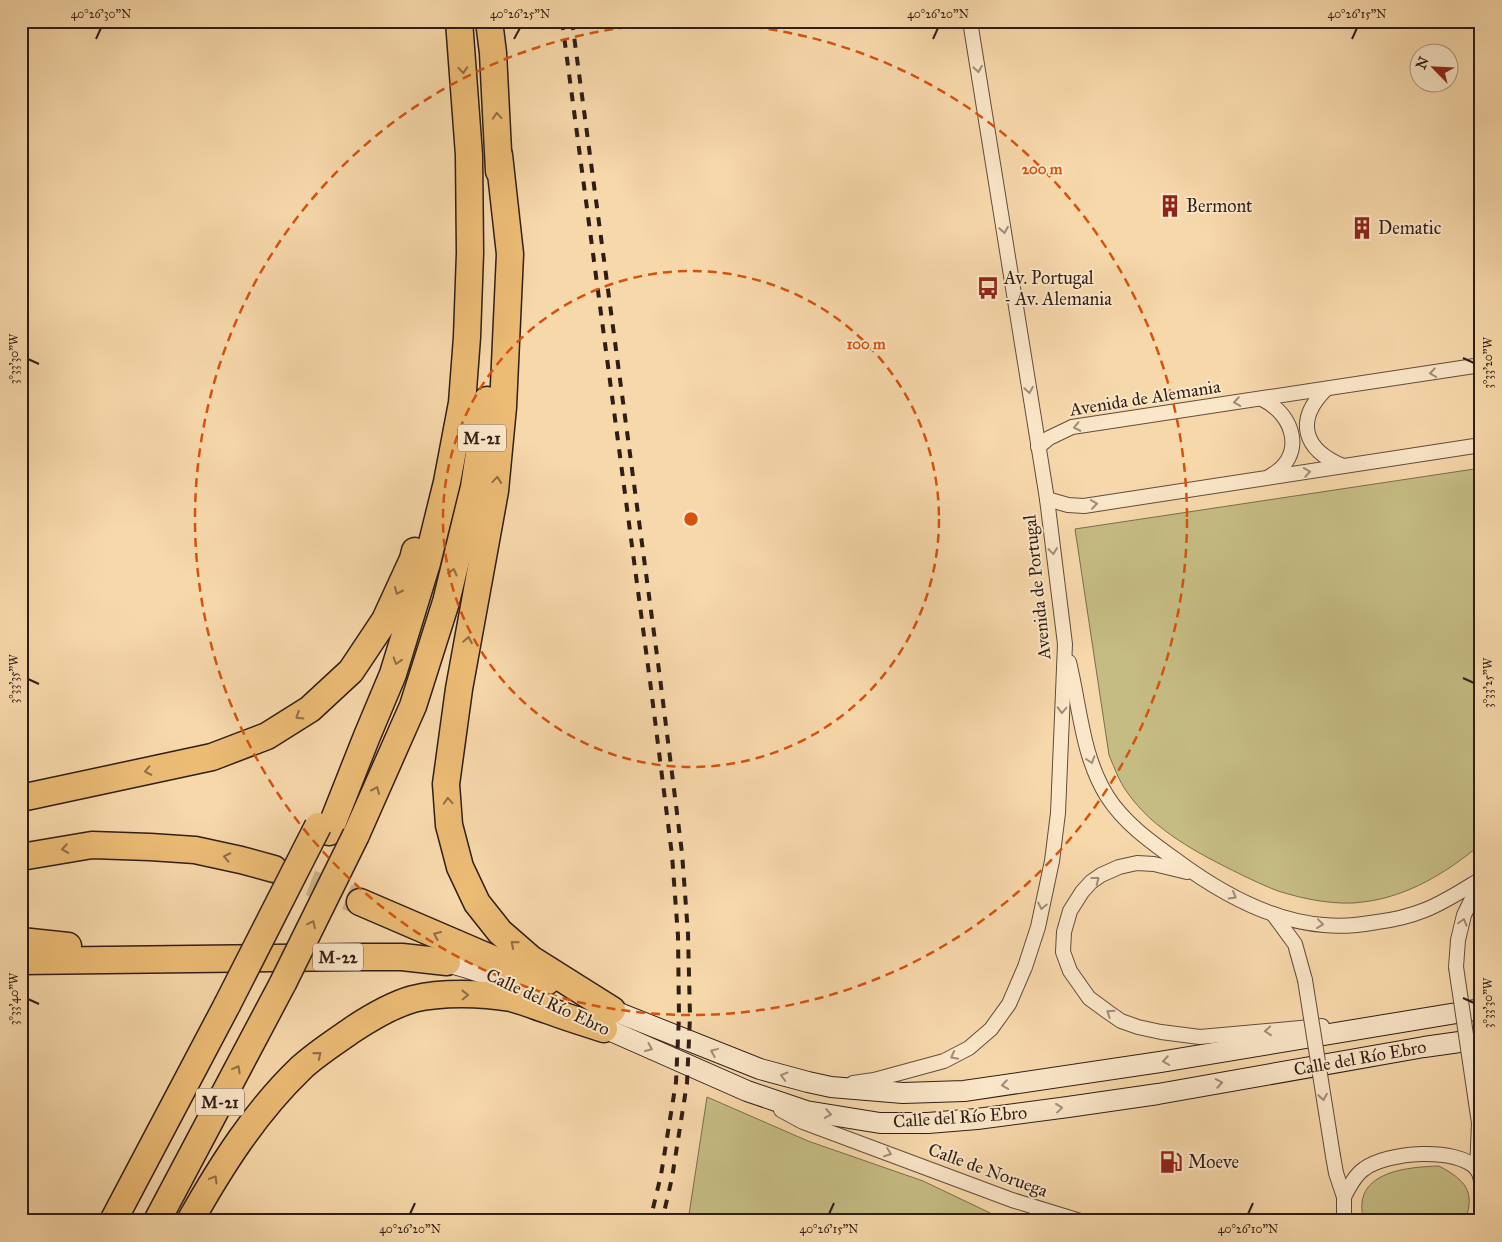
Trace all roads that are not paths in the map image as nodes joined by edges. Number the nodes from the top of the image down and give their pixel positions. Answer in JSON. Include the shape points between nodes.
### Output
{"nodes":[{"id":1,"x":459,"y":21,"type":"edge"},
{"id":2,"x":489,"y":21,"type":"edge"},
{"id":3,"x":970,"y":21,"type":"edge"},
{"id":4,"x":499,"y":155,"type":"junction"},
{"id":5,"x":470,"y":253,"type":"junction"},
{"id":6,"x":1481,"y":365,"type":"edge"},
{"id":7,"x":1326,"y":389,"type":"junction"},
{"id":8,"x":1262,"y":398,"type":"junction"},
{"id":9,"x":1481,"y":445,"type":"edge"},
{"id":10,"x":1038,"y":447,"type":"junction"},
{"id":11,"x":1343,"y":466,"type":"junction"},
{"id":12,"x":1267,"y":478,"type":"junction"},
{"id":13,"x":1047,"y":498,"type":"junction"},
{"id":14,"x":1065,"y":644,"type":"junction"},
{"id":15,"x":21,"y":798,"type":"edge"},
{"id":16,"x":21,"y":857,"type":"edge"},
{"id":17,"x":274,"y":869,"type":"tunnel mouth"},
{"id":18,"x":1195,"y":874,"type":"junction"},
{"id":19,"x":1481,"y":879,"type":"edge"},
{"id":20,"x":360,"y":902,"type":"tunnel mouth"},
{"id":21,"x":1273,"y":914,"type":"junction"},
{"id":22,"x":21,"y":941,"type":"edge"},
{"id":23,"x":230,"y":959,"type":"junction"},
{"id":24,"x":21,"y":961,"type":"edge"},
{"id":25,"x":446,"y":962,"type":"junction"},
{"id":26,"x":546,"y":982,"type":"junction"},
{"id":27,"x":234,"y":1007,"type":"junction"},
{"id":28,"x":1481,"y":1008,"type":"edge"},
{"id":29,"x":1421,"y":1018,"type":"junction"},
{"id":30,"x":608,"y":1019,"type":"junction"},
{"id":31,"x":1481,"y":1039,"type":"edge"},
{"id":32,"x":830,"y":1087,"type":"junction"},
{"id":33,"x":748,"y":1091,"type":"junction"},
{"id":34,"x":1480,"y":1128,"type":"edge"},
{"id":35,"x":1479,"y":1174,"type":"edge"},
{"id":36,"x":1344,"y":1197,"type":"junction"},
{"id":37,"x":113,"y":1221,"type":"edge"},
{"id":38,"x":128,"y":1221,"type":"edge"},
{"id":39,"x":157,"y":1221,"type":"edge"},
{"id":40,"x":190,"y":1221,"type":"edge"},
{"id":41,"x":1080,"y":1221,"type":"edge"},
{"id":42,"x":1345,"y":1221,"type":"edge"}],
"edges":[{"from":1,"to":5,"type":"highway","number":"M-21","one_way":true,"via":[[468,155]]},
{"from":4,"to":2,"type":"highway","number":"M-21","one_way":true},
{"from":3,"to":10,"type":"street","name":"Avenida de Portugal","one_way":true},
{"from":30,"to":4,"type":"highway","one_way":true,"via":[[500,932],[477,903],[463,874],[449,825],[446,784],[496,491],[503,407],[510,254]]},
{"from":39,"to":4,"type":"highway","number":"M-21","one_way":true,"bridge":true,"via":[[283,983],[356,835],[413,706],[446,602],[474,488],[487,406],[499,254]]},
{"from":5,"to":15,"type":"highway","one_way":true,"via":[[433,479],[413,559],[385,620],[351,671],[310,709],[267,736],[212,757]]},
{"from":5,"to":27,"type":"highway","number":"M-21","one_way":true,"via":[[462,403],[427,563],[393,674],[323,829]]},
{"from":6,"to":7,"type":"street","name":"Avenida de Alemania","one_way":true},
{"from":7,"to":8,"type":"street","name":"Avenida de Alemania"},
{"from":7,"to":11,"type":"street","via":[[1310,411],[1308,432],[1318,451]]},
{"from":8,"to":10,"type":"street","name":"Avenida de Alemania","one_way":true,"via":[[1072,427]]},
{"from":8,"to":12,"type":"street","via":[[1281,411],[1292,436],[1290,456]]},
{"from":9,"to":11,"type":"street"},
{"from":10,"to":13,"type":"street","name":"Avenida de Portugal"},
{"from":12,"to":11,"type":"street","one_way":true},
{"from":13,"to":12,"type":"street","one_way":true,"via":[[1084,506]]},
{"from":13,"to":14,"type":"street","name":"Avenida de Portugal","one_way":true},
{"from":14,"to":18,"type":"street","one_way":true,"via":[[1082,733],[1108,798],[1147,839]]},
{"from":14,"to":32,"type":"street","name":"Avenida de Portugal","one_way":true,"via":[[1058,813],[1052,861],[1038,927],[1009,1004],[991,1029],[969,1048],[944,1061],[874,1080]]},
{"from":17,"to":16,"type":"highway","one_way":true,"via":[[195,850],[150,847],[92,845]]},
{"from":18,"to":21,"type":"street","one_way":true,"via":[[1243,902]]},
{"from":29,"to":18,"type":"street","one_way":true,"via":[[1200,1038],[1122,1021],[1089,998],[1070,971],[1063,952],[1070,910],[1091,882],[1119,867],[1154,864]]},
{"from":21,"to":19,"type":"street","one_way":true,"via":[[1324,925],[1358,925],[1391,920],[1431,907]]},
{"from":34,"to":19,"type":"street","one_way":true,"bridge":true,"via":[[1456,967],[1464,915]]},
{"from":26,"to":20,"type":"highway","one_way":true},
{"from":21,"to":36,"type":"street","one_way":true,"bridge":true,"via":[[1295,944],[1305,980],[1332,1156]]},
{"from":22,"to":23,"type":"highway","number":"M-22"},
{"from":23,"to":24,"type":"highway"},
{"from":23,"to":25,"type":"highway","number":"M-22","via":[[402,957]]},
{"from":25,"to":26,"type":"main road","name":"Calle del Río Ebro","via":[[478,964]]},
{"from":25,"to":30,"type":"main road","name":"Calle del Río Ebro"},
{"from":26,"to":30,"type":"main road","name":"Calle del Río Ebro"},
{"from":27,"to":37,"type":"highway"},
{"from":27,"to":38,"type":"highway","number":"M-21"},
{"from":28,"to":29,"type":"main road","name":"Calle del Río Ebro"},
{"from":29,"to":32,"type":"main road","name":"Calle del Río Ebro","one_way":true,"via":[[964,1091],[903,1093]]},
{"from":32,"to":30,"type":"main road","name":"Calle del Río Ebro","one_way":true,"via":[[760,1069]]},
{"from":30,"to":33,"type":"main road","name":"Calle del Río Ebro","one_way":true},
{"from":40,"to":30,"type":"highway","one_way":true,"via":[[215,1176],[275,1096],[331,1044],[390,1009],[428,996],[471,994],[512,998]]},
{"from":33,"to":31,"type":"main road","name":"Calle del Río Ebro","one_way":true,"via":[[806,1111],[880,1123],[928,1123],[1158,1094]]},
{"from":33,"to":41,"type":"street","name":"Calle de Noruega","one_way":true,"via":[[803,1122],[1012,1200]]},
{"from":34,"to":35,"type":"street"},
{"from":35,"to":36,"type":"street","via":[[1466,1161],[1440,1154],[1379,1160],[1362,1170]]},
{"from":36,"to":42,"type":"street"}]}
